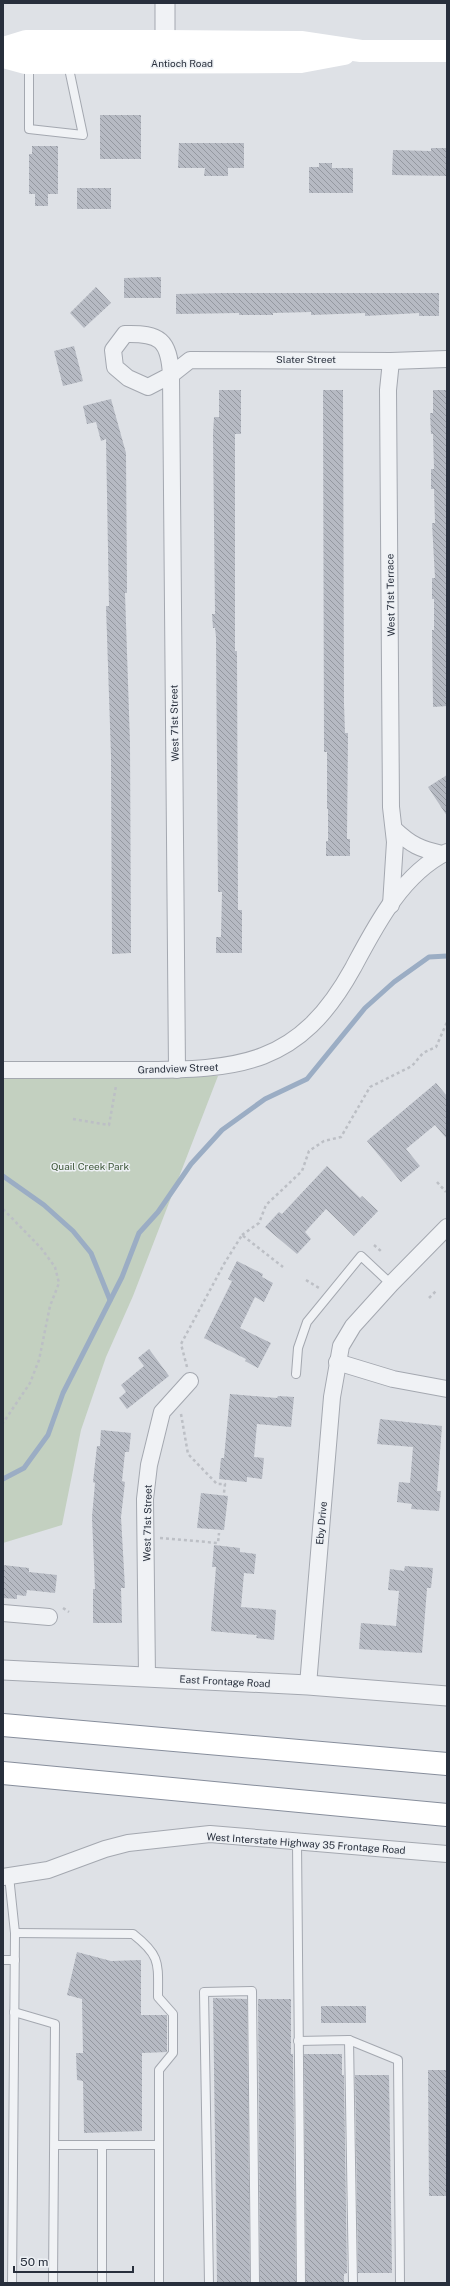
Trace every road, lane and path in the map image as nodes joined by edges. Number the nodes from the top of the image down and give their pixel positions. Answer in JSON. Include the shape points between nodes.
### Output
{"nodes":[{"id":1,"x":165,"y":3,"type":"edge"},
{"id":2,"x":165,"y":41,"type":"junction"},
{"id":3,"x":3,"y":48,"type":"edge"},
{"id":4,"x":361,"y":51,"type":"junction"},
{"id":5,"x":447,"y":51,"type":"edge"},
{"id":6,"x":3,"y":57,"type":"edge"},
{"id":7,"x":28,"y":63,"type":"junction"},
{"id":8,"x":68,"y":63,"type":"junction"},
{"id":9,"x":164,"y":63,"type":"junction"},
{"id":10,"x":447,"y":359,"type":"edge"},
{"id":11,"x":391,"y":361,"type":"junction"},
{"id":12,"x":170,"y":375,"type":"joint"},
{"id":13,"x":394,"y":829,"type":"junction"},
{"id":14,"x":445,"y":853,"type":"edge"},
{"id":15,"x":391,"y":905,"type":"junction"},
{"id":16,"x":447,"y":1022,"type":"edge"},
{"id":17,"x":3,"y":1070,"type":"edge"},
{"id":18,"x":177,"y":1070,"type":"junction"},
{"id":19,"x":116,"y":1083,"type":"dead end"},
{"id":20,"x":73,"y":1120,"type":"dead end"},
{"id":21,"x":437,"y":1182,"type":"dead end"},
{"id":22,"x":446,"y":1192,"type":"dead end"},
{"id":23,"x":3,"y":1209,"type":"edge"},
{"id":24,"x":447,"y":1228,"type":"edge"},
{"id":25,"x":242,"y":1235,"type":"junction"},
{"id":26,"x":374,"y":1245,"type":"dead end"},
{"id":27,"x":382,"y":1252,"type":"dead end"},
{"id":28,"x":283,"y":1267,"type":"dead end"},
{"id":29,"x":306,"y":1280,"type":"dead end"},
{"id":30,"x":391,"y":1284,"type":"junction"},
{"id":31,"x":319,"y":1288,"type":"dead end"},
{"id":32,"x":437,"y":1290,"type":"dead end"},
{"id":33,"x":429,"y":1298,"type":"dead end"},
{"id":34,"x":337,"y":1362,"type":"junction"},
{"id":35,"x":296,"y":1374,"type":"dead end"},
{"id":36,"x":190,"y":1381,"type":"joint"},
{"id":37,"x":447,"y":1389,"type":"edge"},
{"id":38,"x":178,"y":1394,"type":"junction"},
{"id":39,"x":3,"y":1423,"type":"edge"},
{"id":40,"x":224,"y":1493,"type":"dead end"},
{"id":41,"x":219,"y":1533,"type":"dead end"},
{"id":42,"x":146,"y":1538,"type":"junction"},
{"id":43,"x":54,"y":1612,"type":"joint"},
{"id":44,"x":69,"y":1612,"type":"dead end"},
{"id":45,"x":3,"y":1613,"type":"edge"},
{"id":46,"x":3,"y":1670,"type":"edge"},
{"id":47,"x":147,"y":1677,"type":"junction"},
{"id":48,"x":308,"y":1685,"type":"junction"},
{"id":49,"x":447,"y":1696,"type":"edge"},
{"id":50,"x":3,"y":1725,"type":"edge"},
{"id":51,"x":447,"y":1764,"type":"edge"},
{"id":52,"x":3,"y":1772,"type":"edge"},
{"id":53,"x":447,"y":1815,"type":"edge"},
{"id":54,"x":298,"y":1842,"type":"junction"},
{"id":55,"x":447,"y":1854,"type":"edge"},
{"id":56,"x":6,"y":1876,"type":"edge"},
{"id":57,"x":15,"y":1932,"type":"junction"},
{"id":58,"x":3,"y":1960,"type":"edge"},
{"id":59,"x":15,"y":1960,"type":"junction"},
{"id":60,"x":14,"y":2012,"type":"junction"},
{"id":61,"x":350,"y":2040,"type":"junction"},
{"id":62,"x":298,"y":2041,"type":"junction"},
{"id":63,"x":56,"y":2145,"type":"junction"},
{"id":64,"x":102,"y":2146,"type":"junction"},
{"id":65,"x":160,"y":2146,"type":"junction"},
{"id":66,"x":12,"y":2283,"type":"edge"},
{"id":67,"x":53,"y":2283,"type":"edge"},
{"id":68,"x":102,"y":2283,"type":"edge"},
{"id":69,"x":160,"y":2283,"type":"edge"},
{"id":70,"x":209,"y":2283,"type":"edge"},
{"id":71,"x":255,"y":2283,"type":"edge"},
{"id":72,"x":301,"y":2283,"type":"edge"},
{"id":73,"x":352,"y":2283,"type":"edge"},
{"id":74,"x":400,"y":2283,"type":"edge"}],
"edges":[{"from":1,"to":2,"type":"street"},
{"from":2,"to":3,"type":"main road","name":"Antioch Road","via":[[26,41]]},
{"from":2,"to":4,"type":"main road","name":"Antioch Road","via":[[302,42]]},
{"from":2,"to":9,"type":"street"},
{"from":4,"to":5,"type":"main road","name":"Antioch Road"},
{"from":4,"to":9,"type":"main road","name":"Antioch Road","via":[[301,62]]},
{"from":6,"to":7,"type":"main road","name":"Antioch Road"},
{"from":7,"to":8,"type":"main road","name":"Antioch Road"},
{"from":7,"to":8,"type":"lane","via":[[29,129],[83,136]]},
{"from":8,"to":9,"type":"main road","name":"Antioch Road"},
{"from":10,"to":11,"type":"street","name":"Slater Street"},
{"from":11,"to":12,"type":"street","name":"Slater Street","via":[[190,360]]},
{"from":11,"to":13,"type":"street","name":"West 71st Terrace","via":[[388,398]]},
{"from":12,"to":18,"type":"street","name":"West 71st Street"},
{"from":13,"to":14,"type":"street","via":[[420,850]]},
{"from":13,"to":15,"type":"street","name":"West 71st Terrace"},
{"from":14,"to":15,"type":"street","name":"Grandview Street","via":[[431,860],[415,874]]},
{"from":15,"to":18,"type":"street","name":"Grandview Street","via":[[341,990],[327,1010],[302,1034],[284,1046],[252,1061],[211,1069]]},
{"from":16,"to":25,"type":"path","via":[[436,1047],[423,1053],[412,1066],[370,1087],[340,1137],[324,1141],[309,1151],[302,1171],[266,1205],[259,1223]]},
{"from":17,"to":18,"type":"street","name":"Grandview Street"},
{"from":19,"to":20,"type":"path","via":[[108,1125]]},
{"from":21,"to":22,"type":"path"},
{"from":23,"to":39,"type":"path","via":[[41,1248],[55,1267],[59,1283],[50,1306],[39,1360],[30,1383]]},
{"from":24,"to":30,"type":"street","name":"Eby Drive"},
{"from":25,"to":28,"type":"path"},
{"from":25,"to":36,"type":"path","via":[[181,1344]]},
{"from":26,"to":27,"type":"path"},
{"from":29,"to":31,"type":"path"},
{"from":30,"to":34,"type":"street","name":"Eby Drive","via":[[353,1326],[341,1346]]},
{"from":30,"to":35,"type":"lane","via":[[361,1256],[307,1322],[298,1348]]},
{"from":32,"to":33,"type":"path"},
{"from":34,"to":37,"type":"street","via":[[393,1379]]},
{"from":34,"to":48,"type":"street","name":"Eby Drive","via":[[315,1584]]},
{"from":36,"to":38,"type":"street","name":"West 71st Street"},
{"from":38,"to":40,"type":"path","via":[[188,1454],[217,1484],[225,1484]]},
{"from":38,"to":42,"type":"street","name":"West 71st Street","via":[[162,1412],[156,1432],[146,1499]]},
{"from":41,"to":42,"type":"path","via":[[218,1543]]},
{"from":42,"to":47,"type":"street","name":"West 71st Street"},
{"from":43,"to":44,"type":"path"},
{"from":43,"to":45,"type":"street"},
{"from":46,"to":47,"type":"street","name":"East Frontage Road"},
{"from":47,"to":48,"type":"street","name":"East Frontage Road"},
{"from":48,"to":49,"type":"street","name":"East Frontage Road"},
{"from":50,"to":51,"type":"main road"},
{"from":52,"to":53,"type":"main road"},
{"from":54,"to":55,"type":"street","name":"West Interstate Highway 35 Frontage Road"},
{"from":54,"to":56,"type":"street","name":"West Interstate Highway 35 Frontage Road","via":[[210,1834],[155,1839],[105,1849],[48,1870]]},
{"from":54,"to":62,"type":"lane"},
{"from":56,"to":57,"type":"lane"},
{"from":57,"to":59,"type":"lane"},
{"from":57,"to":65,"type":"lane","via":[[133,1934],[148,1945],[158,1961],[158,1997],[173,2014],[173,2053],[160,2070]]},
{"from":58,"to":59,"type":"lane"},
{"from":59,"to":60,"type":"lane"},
{"from":60,"to":63,"type":"lane","via":[[56,2024]]},
{"from":60,"to":66,"type":"lane"},
{"from":61,"to":62,"type":"lane"},
{"from":61,"to":73,"type":"lane"},
{"from":61,"to":74,"type":"lane","via":[[398,2060]]},
{"from":62,"to":72,"type":"lane"},
{"from":63,"to":64,"type":"lane"},
{"from":63,"to":67,"type":"lane"},
{"from":64,"to":65,"type":"lane"},
{"from":64,"to":68,"type":"lane"},
{"from":65,"to":69,"type":"lane"},
{"from":70,"to":71,"type":"lane","via":[[204,1992],[252,1991]]}]}
